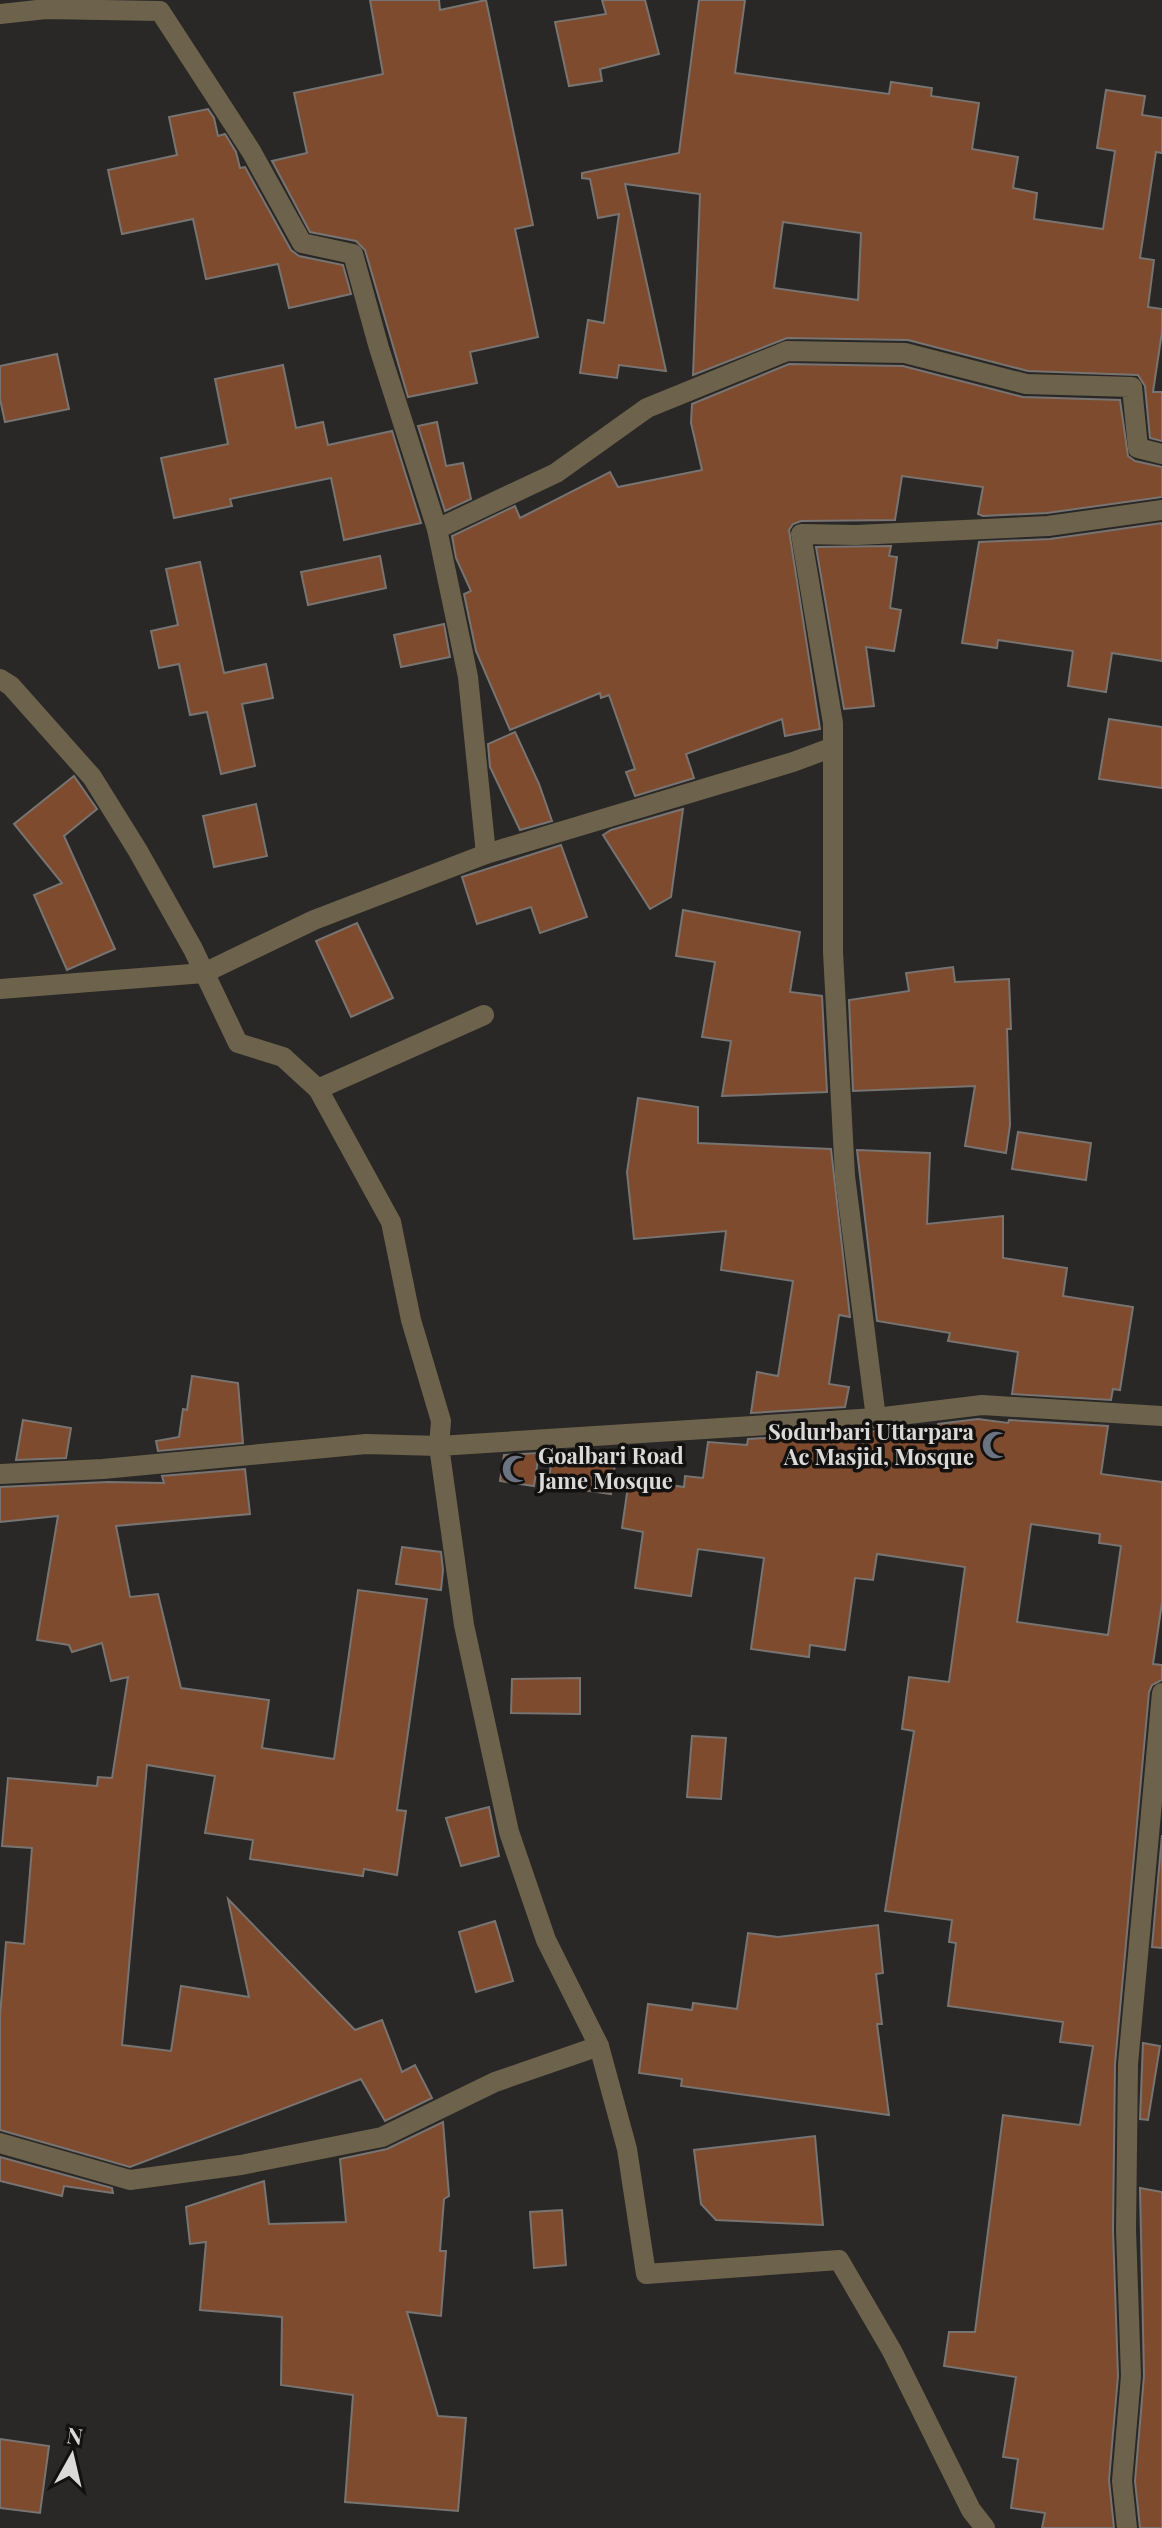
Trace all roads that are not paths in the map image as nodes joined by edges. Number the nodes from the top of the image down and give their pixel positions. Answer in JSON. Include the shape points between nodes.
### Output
{"nodes":[{"id":1,"x":0,"y":14,"type":"edge"},
{"id":2,"x":1162,"y":454,"type":"edge"},
{"id":3,"x":1162,"y":510,"type":"edge"},
{"id":4,"x":437,"y":529,"type":"junction"},
{"id":5,"x":0,"y":679,"type":"edge"},
{"id":6,"x":833,"y":747,"type":"junction"},
{"id":7,"x":486,"y":854,"type":"junction"},
{"id":8,"x":204,"y":973,"type":"junction"},
{"id":9,"x":0,"y":989,"type":"edge"},
{"id":10,"x":484,"y":1015,"type":"dead end"},
{"id":11,"x":318,"y":1089,"type":"junction"},
{"id":12,"x":1162,"y":1416,"type":"edge"},
{"id":13,"x":876,"y":1418,"type":"junction"},
{"id":14,"x":439,"y":1446,"type":"junction"},
{"id":15,"x":0,"y":1474,"type":"edge"},
{"id":16,"x":1162,"y":1693,"type":"edge"},
{"id":17,"x":599,"y":2046,"type":"junction"},
{"id":18,"x":0,"y":2143,"type":"edge"},
{"id":19,"x":985,"y":2528,"type":"edge"},
{"id":20,"x":1127,"y":2528,"type":"edge"}],
"edges":[{"from":1,"to":4,"type":"street","via":[[46,9],[160,11],[251,151],[302,243],[353,254]]},
{"from":2,"to":4,"type":"street","via":[[1138,448],[1132,387],[1026,384],[905,353],[787,351],[647,408],[556,473]]},
{"from":3,"to":6,"type":"street","via":[[1048,526],[801,534]]},
{"from":4,"to":7,"type":"street","via":[[468,677]]},
{"from":5,"to":8,"type":"street","via":[[92,777]]},
{"from":6,"to":7,"type":"street"},
{"from":6,"to":13,"type":"street","via":[[833,952],[845,1176]]},
{"from":7,"to":8,"type":"street","via":[[314,920]]},
{"from":8,"to":9,"type":"street"},
{"from":8,"to":11,"type":"street","via":[[238,1043],[283,1057]]},
{"from":10,"to":11,"type":"street"},
{"from":11,"to":14,"type":"street","via":[[391,1222],[411,1320],[441,1421]]},
{"from":12,"to":13,"type":"street","via":[[982,1405]]},
{"from":13,"to":14,"type":"street"},
{"from":14,"to":15,"type":"street","via":[[366,1444]]},
{"from":14,"to":17,"type":"street","via":[[464,1625],[509,1832],[546,1940]]},
{"from":16,"to":20,"type":"street","via":[[1128,2064],[1131,2376],[1122,2481]]},
{"from":17,"to":18,"type":"street","via":[[495,2082],[382,2137],[241,2165],[130,2180]]},
{"from":17,"to":19,"type":"street","via":[[627,2149],[646,2274],[839,2260]]}]}
